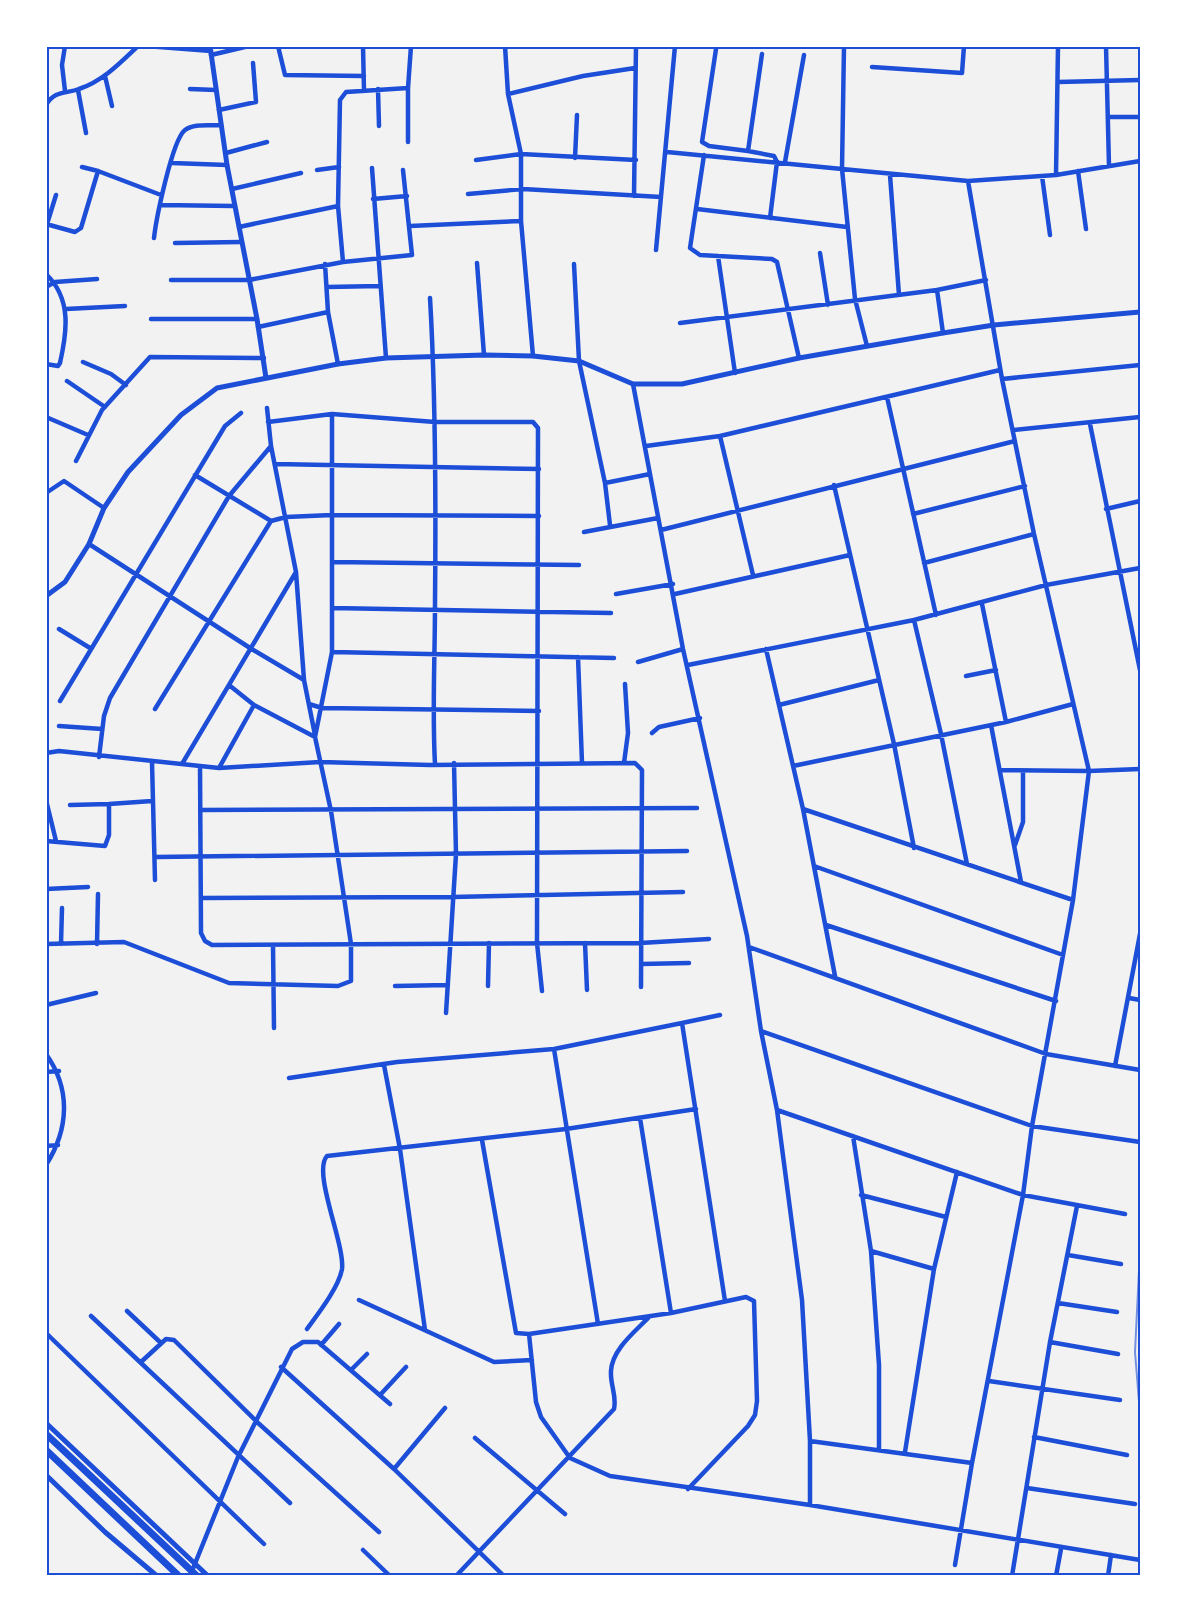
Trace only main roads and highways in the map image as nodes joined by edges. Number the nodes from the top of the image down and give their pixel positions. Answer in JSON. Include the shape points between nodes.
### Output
{"nodes":[{"id":1,"x":46,"y":1434,"type":"edge"},
{"id":2,"x":46,"y":1450,"type":"edge"},
{"id":3,"x":179,"y":1575,"type":"edge"},
{"id":4,"x":197,"y":1575,"type":"edge"}],
"edges":[{"from":1,"to":4,"type":"highway"},
{"from":2,"to":3,"type":"highway"}]}
